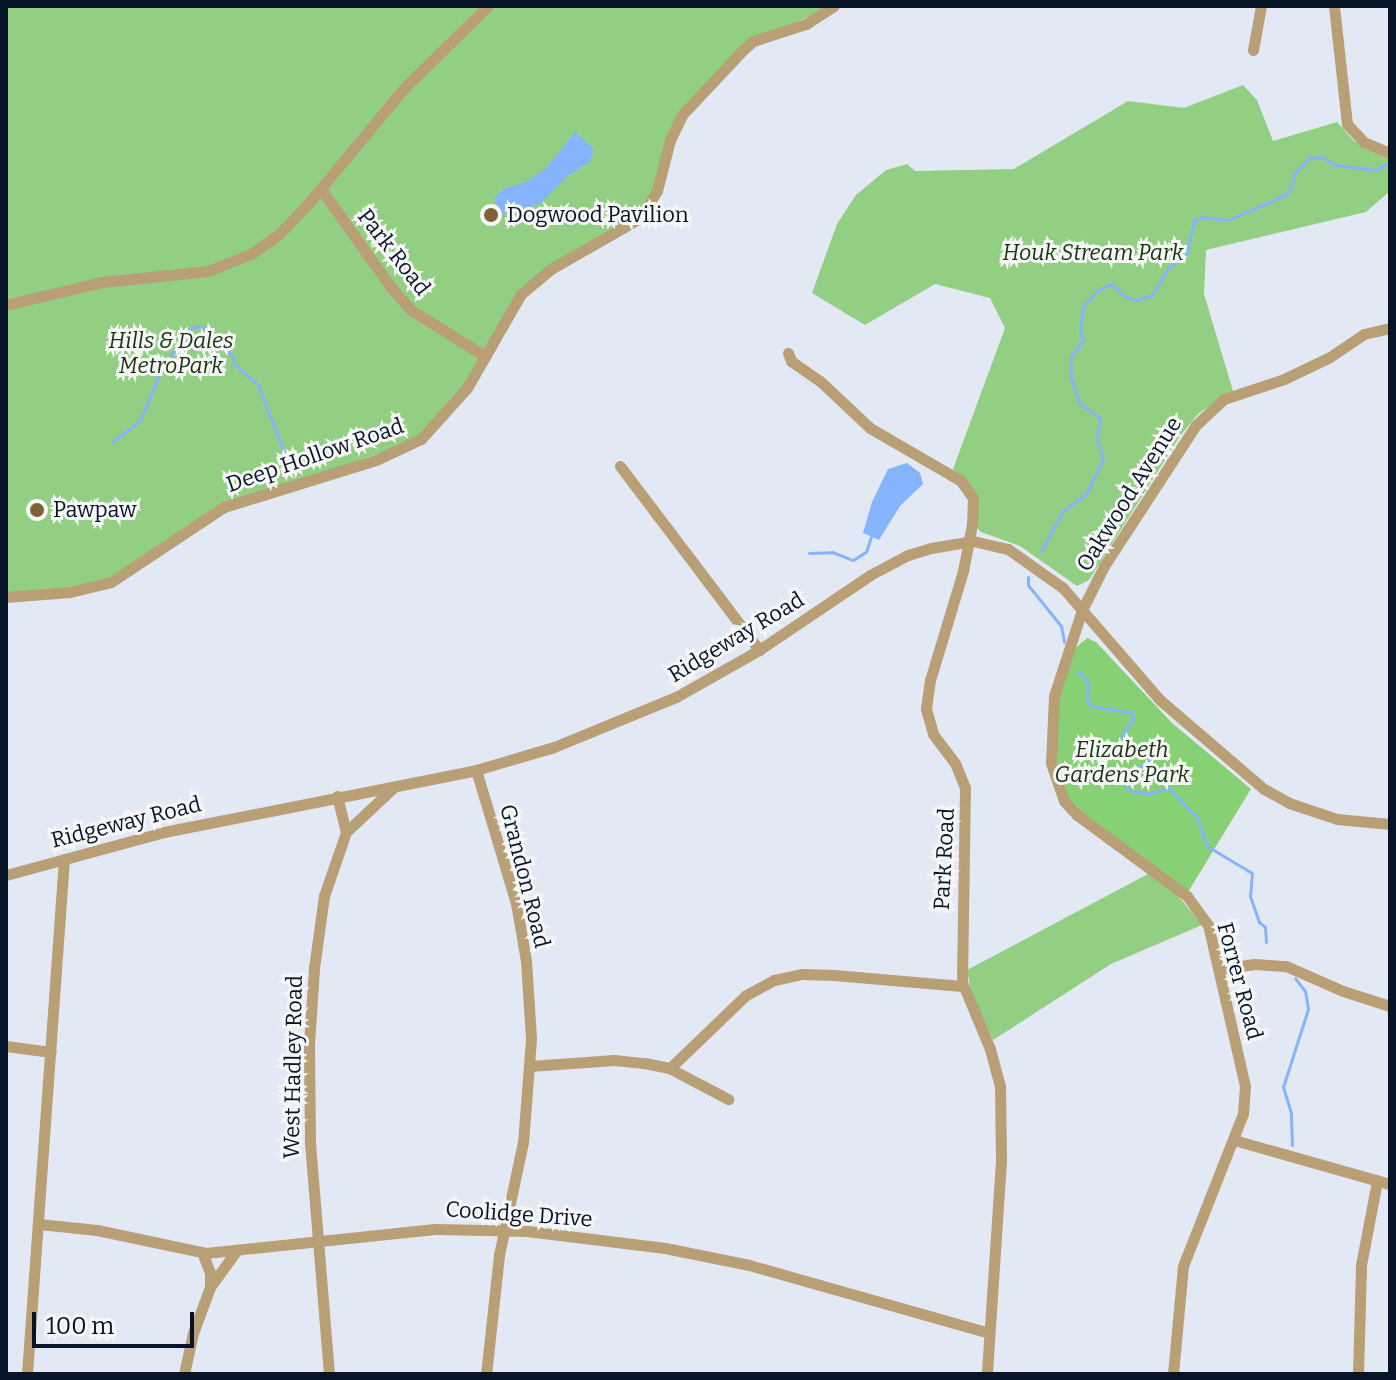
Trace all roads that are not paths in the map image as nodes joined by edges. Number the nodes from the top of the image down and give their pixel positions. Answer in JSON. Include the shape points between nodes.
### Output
{"nodes":[{"id":1,"x":488,"y":6,"type":"edge"},
{"id":2,"x":834,"y":6,"type":"edge"},
{"id":3,"x":1261,"y":6,"type":"edge"},
{"id":4,"x":1334,"y":6,"type":"edge"},
{"id":5,"x":1253,"y":50,"type":"dead end"},
{"id":6,"x":1390,"y":153,"type":"edge"},
{"id":7,"x":321,"y":189,"type":"junction"},
{"id":8,"x":6,"y":305,"type":"edge"},
{"id":9,"x":1390,"y":328,"type":"edge"},
{"id":10,"x":788,"y":353,"type":"dead end"},
{"id":11,"x":485,"y":356,"type":"junction"},
{"id":12,"x":620,"y":466,"type":"dead end"},
{"id":13,"x":969,"y":542,"type":"junction"},
{"id":14,"x":6,"y":597,"type":"edge"},
{"id":15,"x":1082,"y":610,"type":"junction"},
{"id":16,"x":759,"y":650,"type":"junction"},
{"id":17,"x":476,"y":770,"type":"junction"},
{"id":18,"x":396,"y":786,"type":"junction"},
{"id":19,"x":337,"y":796,"type":"junction"},
{"id":20,"x":1390,"y":824,"type":"edge"},
{"id":21,"x":346,"y":832,"type":"junction"},
{"id":22,"x":64,"y":859,"type":"junction"},
{"id":23,"x":6,"y":875,"type":"edge"},
{"id":24,"x":1219,"y":969,"type":"junction"},
{"id":25,"x":962,"y":986,"type":"junction"},
{"id":26,"x":1390,"y":1006,"type":"edge"},
{"id":27,"x":6,"y":1046,"type":"edge"},
{"id":28,"x":51,"y":1052,"type":"junction"},
{"id":29,"x":530,"y":1066,"type":"junction"},
{"id":30,"x":670,"y":1068,"type":"junction"},
{"id":31,"x":728,"y":1099,"type":"dead end"},
{"id":32,"x":1234,"y":1140,"type":"junction"},
{"id":33,"x":1377,"y":1181,"type":"junction"},
{"id":34,"x":1390,"y":1184,"type":"edge"},
{"id":35,"x":39,"y":1224,"type":"junction"},
{"id":36,"x":504,"y":1229,"type":"junction"},
{"id":37,"x":317,"y":1241,"type":"junction"},
{"id":38,"x":237,"y":1250,"type":"junction"},
{"id":39,"x":202,"y":1252,"type":"junction"},
{"id":40,"x":210,"y":1287,"type":"junction"},
{"id":41,"x":989,"y":1333,"type":"junction"},
{"id":42,"x":27,"y":1374,"type":"edge"},
{"id":43,"x":184,"y":1374,"type":"edge"},
{"id":44,"x":329,"y":1374,"type":"edge"},
{"id":45,"x":486,"y":1374,"type":"edge"},
{"id":46,"x":987,"y":1374,"type":"edge"},
{"id":47,"x":1173,"y":1374,"type":"edge"},
{"id":48,"x":1358,"y":1374,"type":"edge"}],
"edges":[{"from":1,"to":7,"type":"street","via":[[405,87]]},
{"from":2,"to":11,"type":"street","name":"Deep Hollow Road","via":[[742,51],[682,115],[657,191],[640,218],[535,281],[510,310]]},
{"from":3,"to":5,"type":"street"},
{"from":4,"to":6,"type":"street","via":[[1347,124],[1364,142]]},
{"from":7,"to":8,"type":"street","via":[[278,235],[233,263],[187,275],[70,287]]},
{"from":7,"to":11,"type":"street","name":"Park Road","via":[[411,310]]},
{"from":9,"to":15,"type":"street","name":"Oakwood Avenue","via":[[1364,334],[1310,367],[1214,406],[1173,456],[1113,549]]},
{"from":10,"to":13,"type":"street","name":"Park Road","via":[[870,428],[968,488],[974,506]]},
{"from":11,"to":14,"type":"street","name":"Deep Hollow Road","via":[[467,388],[430,432],[395,453],[224,507],[111,582],[70,592]]},
{"from":12,"to":16,"type":"street"},
{"from":13,"to":15,"type":"street","name":"Ridgeway Road","via":[[991,543],[1026,559]]},
{"from":13,"to":16,"type":"street","name":"Ridgeway Road","via":[[931,548],[883,568]]},
{"from":13,"to":25,"type":"street","name":"Park Road","via":[[926,709],[933,734],[961,776],[968,804]]},
{"from":15,"to":20,"type":"street","name":"Ridgeway Road","via":[[1160,700],[1264,789],[1337,819]]},
{"from":15,"to":24,"type":"street","name":"Forrer Road","via":[[1054,696],[1051,763],[1059,791],[1077,815],[1187,896],[1208,925]]},
{"from":16,"to":17,"type":"street","name":"Ridgeway Road","via":[[634,716]]},
{"from":17,"to":18,"type":"street","name":"Ridgeway Road"},
{"from":17,"to":29,"type":"street","name":"Grandon Road","via":[[520,922],[530,1000]]},
{"from":18,"to":19,"type":"street","name":"Ridgeway Road"},
{"from":18,"to":21,"type":"street","name":"West Hadley Road"},
{"from":19,"to":21,"type":"street"},
{"from":19,"to":22,"type":"street","name":"Ridgeway Road"},
{"from":21,"to":37,"type":"street","name":"West Hadley Road","via":[[324,896],[310,1005]]},
{"from":22,"to":23,"type":"street","name":"Ridgeway Road"},
{"from":22,"to":28,"type":"street"},
{"from":24,"to":26,"type":"street","via":[[1286,966]]},
{"from":24,"to":32,"type":"street","name":"Forrer Road","via":[[1245,1086]]},
{"from":25,"to":30,"type":"street","via":[[834,975],[774,980],[746,995]]},
{"from":25,"to":41,"type":"street","name":"Park Road","via":[[990,1049],[1001,1096]]},
{"from":27,"to":28,"type":"street"},
{"from":28,"to":35,"type":"street"},
{"from":29,"to":30,"type":"street","via":[[614,1060]]},
{"from":29,"to":36,"type":"street","name":"Grandon Road","via":[[523,1142]]},
{"from":30,"to":31,"type":"street"},
{"from":32,"to":33,"type":"street"},
{"from":32,"to":47,"type":"street","name":"Forrer Road","via":[[1183,1266]]},
{"from":33,"to":34,"type":"street"},
{"from":33,"to":48,"type":"street","via":[[1361,1265]]},
{"from":35,"to":39,"type":"street","name":"Coolidge Drive"},
{"from":35,"to":42,"type":"street"},
{"from":36,"to":37,"type":"street","name":"Coolidge Drive","via":[[435,1229]]},
{"from":36,"to":41,"type":"street","name":"Coolidge Drive","via":[[642,1245],[749,1265]]},
{"from":36,"to":45,"type":"street","name":"Grandon Road"},
{"from":37,"to":38,"type":"street","name":"Coolidge Drive"},
{"from":37,"to":44,"type":"street","name":"West Hadley Road"},
{"from":38,"to":39,"type":"street","name":"Coolidge Drive"},
{"from":38,"to":40,"type":"street"},
{"from":39,"to":40,"type":"street"},
{"from":40,"to":43,"type":"street"},
{"from":41,"to":46,"type":"street","name":"Park Road"}]}
